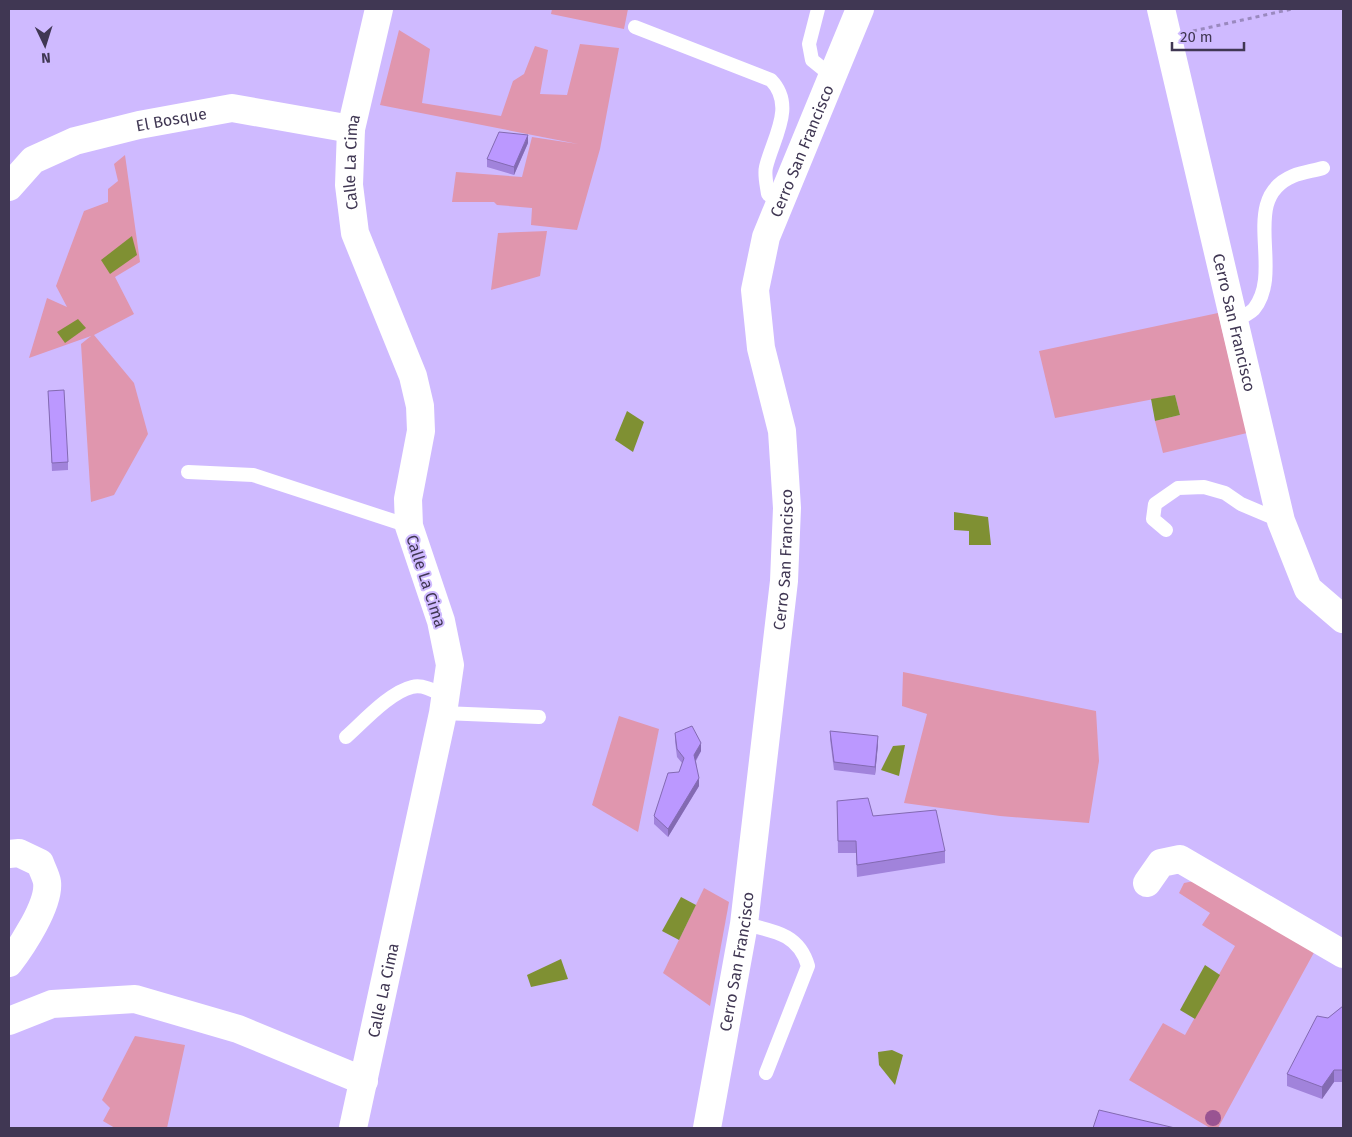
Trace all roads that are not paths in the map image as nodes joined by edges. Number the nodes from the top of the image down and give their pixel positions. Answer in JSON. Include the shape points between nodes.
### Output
{"nodes":[{"id":1,"x":379,"y":9,"type":"edge"},
{"id":2,"x":818,"y":9,"type":"edge"},
{"id":3,"x":860,"y":9,"type":"edge"},
{"id":4,"x":1161,"y":9,"type":"edge"},
{"id":5,"x":635,"y":27,"type":"dead end"},
{"id":6,"x":833,"y":77,"type":"junction"},
{"id":7,"x":351,"y":129,"type":"junction"},
{"id":8,"x":1323,"y":168,"type":"dead end"},
{"id":9,"x":9,"y":186,"type":"edge"},
{"id":10,"x":779,"y":203,"type":"junction"},
{"id":11,"x":1234,"y":321,"type":"junction"},
{"id":12,"x":188,"y":472,"type":"dead end"},
{"id":13,"x":1281,"y":521,"type":"junction"},
{"id":14,"x":409,"y":526,"type":"junction"},
{"id":15,"x":1166,"y":530,"type":"dead end"},
{"id":16,"x":1343,"y":619,"type":"edge"},
{"id":17,"x":444,"y":705,"type":"junction"},
{"id":18,"x":539,"y":717,"type":"dead end"},
{"id":19,"x":346,"y":737,"type":"dead end"},
{"id":20,"x":9,"y":854,"type":"edge"},
{"id":21,"x":1147,"y":883,"type":"dead end"},
{"id":22,"x":744,"y":924,"type":"junction"},
{"id":23,"x":1343,"y":954,"type":"edge"},
{"id":24,"x":9,"y":963,"type":"edge"},
{"id":25,"x":9,"y":1021,"type":"edge"},
{"id":26,"x":766,"y":1072,"type":"dead end"},
{"id":27,"x":364,"y":1081,"type":"junction"},
{"id":28,"x":353,"y":1128,"type":"edge"},
{"id":29,"x":707,"y":1128,"type":"edge"}],
"edges":[{"from":1,"to":7,"type":"street","name":"Calle La Cima"},
{"from":2,"to":6,"type":"lane","via":[[809,44],[812,60]]},
{"from":3,"to":6,"type":"street","name":"Cerro San Francisco"},
{"from":4,"to":11,"type":"street","name":"Cerro San Francisco"},
{"from":5,"to":10,"type":"lane","via":[[771,80],[780,89],[780,128],[766,169],[768,194]]},
{"from":6,"to":10,"type":"street","name":"Cerro San Francisco"},
{"from":7,"to":9,"type":"street","name":"El Bosque","via":[[232,108],[75,141],[33,160]]},
{"from":7,"to":14,"type":"street","name":"Calle La Cima","via":[[349,185],[355,233],[413,376],[420,406],[421,432],[408,499]]},
{"from":8,"to":11,"type":"lane","via":[[1292,177],[1271,193],[1263,219],[1266,285],[1253,310]]},
{"from":10,"to":22,"type":"street","name":"Cerro San Francisco","via":[[766,237],[755,290],[761,348],[782,431],[787,508],[784,572]]},
{"from":11,"to":13,"type":"street","name":"Cerro San Francisco"},
{"from":12,"to":14,"type":"lane","via":[[253,475]]},
{"from":13,"to":15,"type":"lane","via":[[1241,504],[1225,493],[1204,488],[1178,488],[1155,504],[1153,519]]},
{"from":13,"to":16,"type":"street","name":"Cerro San Francisco","via":[[1308,588]]},
{"from":14,"to":17,"type":"street","name":"Calle La Cima","via":[[441,621],[450,665]]},
{"from":17,"to":18,"type":"lane"},
{"from":17,"to":19,"type":"lane","via":[[430,689],[413,687],[394,696]]},
{"from":17,"to":27,"type":"street","name":"Calle La Cima"},
{"from":20,"to":24,"type":"street","via":[[19,853],[40,863],[47,882],[43,906]]},
{"from":21,"to":23,"type":"street","via":[[1160,863],[1180,859]]},
{"from":22,"to":26,"type":"lane","via":[[767,929],[798,942],[808,966]]},
{"from":22,"to":29,"type":"street","name":"Cerro San Francisco"},
{"from":25,"to":27,"type":"street","via":[[52,1004],[135,999],[238,1029]]},
{"from":27,"to":28,"type":"street","name":"Calle La Cima"}]}
